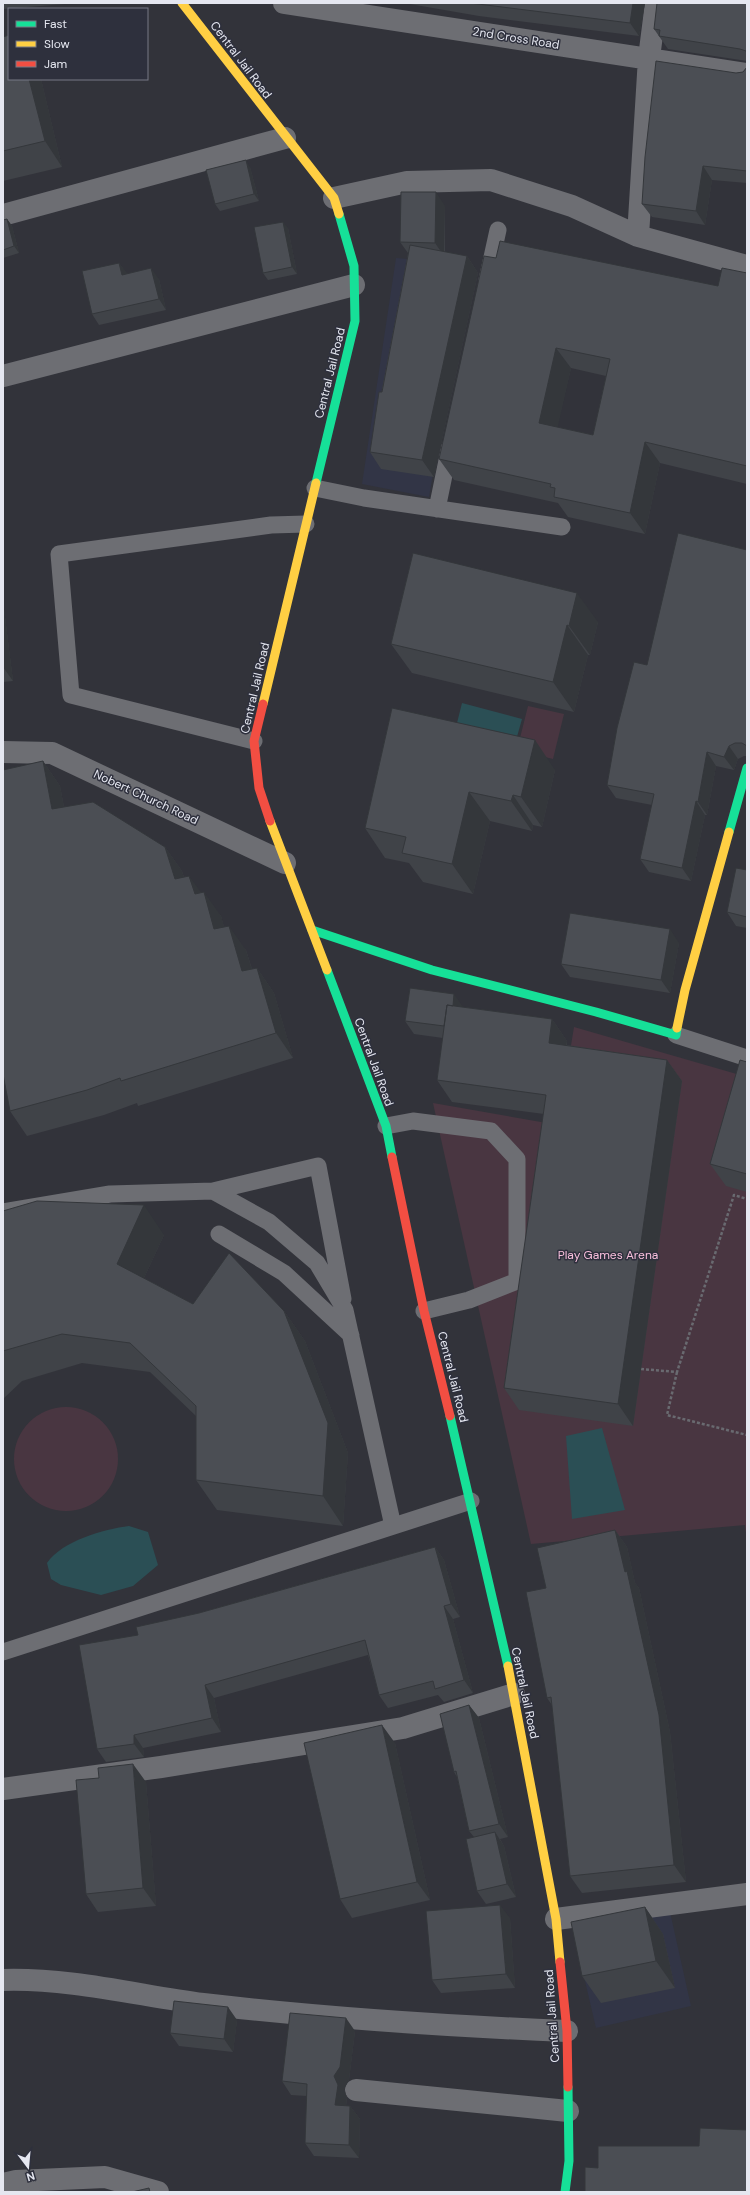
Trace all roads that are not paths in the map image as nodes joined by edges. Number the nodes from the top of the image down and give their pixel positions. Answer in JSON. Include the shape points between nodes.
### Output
{"nodes":[{"id":1,"x":182,"y":3,"type":"edge"},
{"id":2,"x":284,"y":3,"type":"edge"},
{"id":3,"x":656,"y":3,"type":"edge"},
{"id":4,"x":649,"y":58,"type":"junction"},
{"id":5,"x":747,"y":74,"type":"edge"},
{"id":6,"x":285,"y":138,"type":"junction"},
{"id":7,"x":334,"y":198,"type":"junction"},
{"id":8,"x":3,"y":215,"type":"edge"},
{"id":9,"x":498,"y":230,"type":"dead end"},
{"id":10,"x":638,"y":236,"type":"junction"},
{"id":11,"x":747,"y":266,"type":"edge"},
{"id":12,"x":354,"y":285,"type":"junction"},
{"id":13,"x":482,"y":299,"type":"edge"},
{"id":14,"x":3,"y":376,"type":"edge"},
{"id":15,"x":454,"y":431,"type":"edge"},
{"id":16,"x":314,"y":488,"type":"junction"},
{"id":17,"x":437,"y":509,"type":"junction"},
{"id":18,"x":306,"y":524,"type":"junction"},
{"id":19,"x":562,"y":527,"type":"dead end"},
{"id":20,"x":254,"y":741,"type":"junction"},
{"id":21,"x":3,"y":752,"type":"edge"},
{"id":22,"x":747,"y":768,"type":"edge"},
{"id":23,"x":285,"y":863,"type":"junction"},
{"id":24,"x":312,"y":930,"type":"junction"},
{"id":25,"x":676,"y":1035,"type":"junction"},
{"id":26,"x":747,"y":1058,"type":"edge"},
{"id":27,"x":386,"y":1126,"type":"junction"},
{"id":28,"x":213,"y":1191,"type":"junction"},
{"id":29,"x":3,"y":1212,"type":"edge"},
{"id":30,"x":219,"y":1234,"type":"dead end"},
{"id":31,"x":345,"y":1310,"type":"junction"},
{"id":32,"x":424,"y":1311,"type":"junction"},
{"id":33,"x":351,"y":1335,"type":"junction"},
{"id":34,"x":471,"y":1501,"type":"junction"},
{"id":35,"x":393,"y":1526,"type":"junction"},
{"id":36,"x":3,"y":1652,"type":"edge"},
{"id":37,"x":514,"y":1694,"type":"junction"},
{"id":38,"x":3,"y":1789,"type":"edge"},
{"id":39,"x":747,"y":1894,"type":"edge"},
{"id":40,"x":556,"y":1919,"type":"junction"},
{"id":41,"x":3,"y":1980,"type":"edge"},
{"id":42,"x":567,"y":2031,"type":"junction"},
{"id":43,"x":356,"y":2090,"type":"dead end"},
{"id":44,"x":568,"y":2111,"type":"junction"},
{"id":45,"x":3,"y":2184,"type":"edge"},
{"id":46,"x":158,"y":2192,"type":"edge"},
{"id":47,"x":565,"y":2192,"type":"edge"}],
"edges":[{"from":1,"to":6,"type":"main road","name":"Central Jail Road"},
{"from":2,"to":4,"type":"street","name":"2nd Cross Road"},
{"from":3,"to":4,"type":"street"},
{"from":4,"to":5,"type":"street","name":"2nd Cross Road"},
{"from":4,"to":10,"type":"street"},
{"from":6,"to":7,"type":"main road","name":"Central Jail Road"},
{"from":6,"to":8,"type":"street"},
{"from":7,"to":10,"type":"street","via":[[407,182],[491,180],[572,206]]},
{"from":7,"to":12,"type":"main road","name":"Central Jail Road","via":[[354,266]]},
{"from":9,"to":13,"type":"lane"},
{"from":10,"to":11,"type":"street"},
{"from":12,"to":14,"type":"street"},
{"from":12,"to":16,"type":"main road","name":"Central Jail Road","via":[[355,321]]},
{"from":15,"to":17,"type":"lane"},
{"from":16,"to":17,"type":"lane"},
{"from":16,"to":18,"type":"main road","name":"Central Jail Road"},
{"from":17,"to":19,"type":"lane"},
{"from":18,"to":20,"type":"main road","name":"Central Jail Road"},
{"from":18,"to":20,"type":"lane","via":[[271,525],[59,554],[71,695]]},
{"from":20,"to":23,"type":"main road","name":"Central Jail Road","via":[[259,788]]},
{"from":21,"to":23,"type":"street","name":"Nobert Church Road","via":[[52,753]]},
{"from":22,"to":25,"type":"main road","via":[[685,990]]},
{"from":23,"to":24,"type":"main road","name":"Central Jail Road"},
{"from":24,"to":25,"type":"main road","via":[[432,970]]},
{"from":24,"to":27,"type":"main road","name":"Central Jail Road"},
{"from":25,"to":26,"type":"lane"},
{"from":27,"to":32,"type":"main road","name":"Central Jail Road"},
{"from":27,"to":32,"type":"lane","via":[[413,1121],[491,1131],[517,1159],[517,1281],[469,1300]]},
{"from":28,"to":29,"type":"lane","via":[[110,1194]]},
{"from":28,"to":31,"type":"lane","via":[[269,1222],[317,1263]]},
{"from":28,"to":31,"type":"lane","via":[[318,1166]]},
{"from":30,"to":33,"type":"lane","via":[[284,1273]]},
{"from":31,"to":33,"type":"lane"},
{"from":32,"to":34,"type":"main road","name":"Central Jail Road"},
{"from":33,"to":35,"type":"lane"},
{"from":34,"to":35,"type":"lane"},
{"from":34,"to":37,"type":"main road","name":"Central Jail Road"},
{"from":35,"to":36,"type":"lane"},
{"from":37,"to":38,"type":"street","via":[[403,1728],[161,1767]]},
{"from":37,"to":40,"type":"main road","name":"Central Jail Road"},
{"from":39,"to":40,"type":"street"},
{"from":40,"to":42,"type":"main road","name":"Central Jail Road"},
{"from":41,"to":42,"type":"street","via":[[34,1979],[82,1984],[202,2003],[310,2014],[465,2027]]},
{"from":42,"to":44,"type":"main road","name":"Central Jail Road"},
{"from":43,"to":44,"type":"street"},
{"from":44,"to":47,"type":"main road","name":"Central Jail Road","via":[[569,2161]]},
{"from":45,"to":46,"type":"street","via":[[16,2181],[105,2177]]}]}
